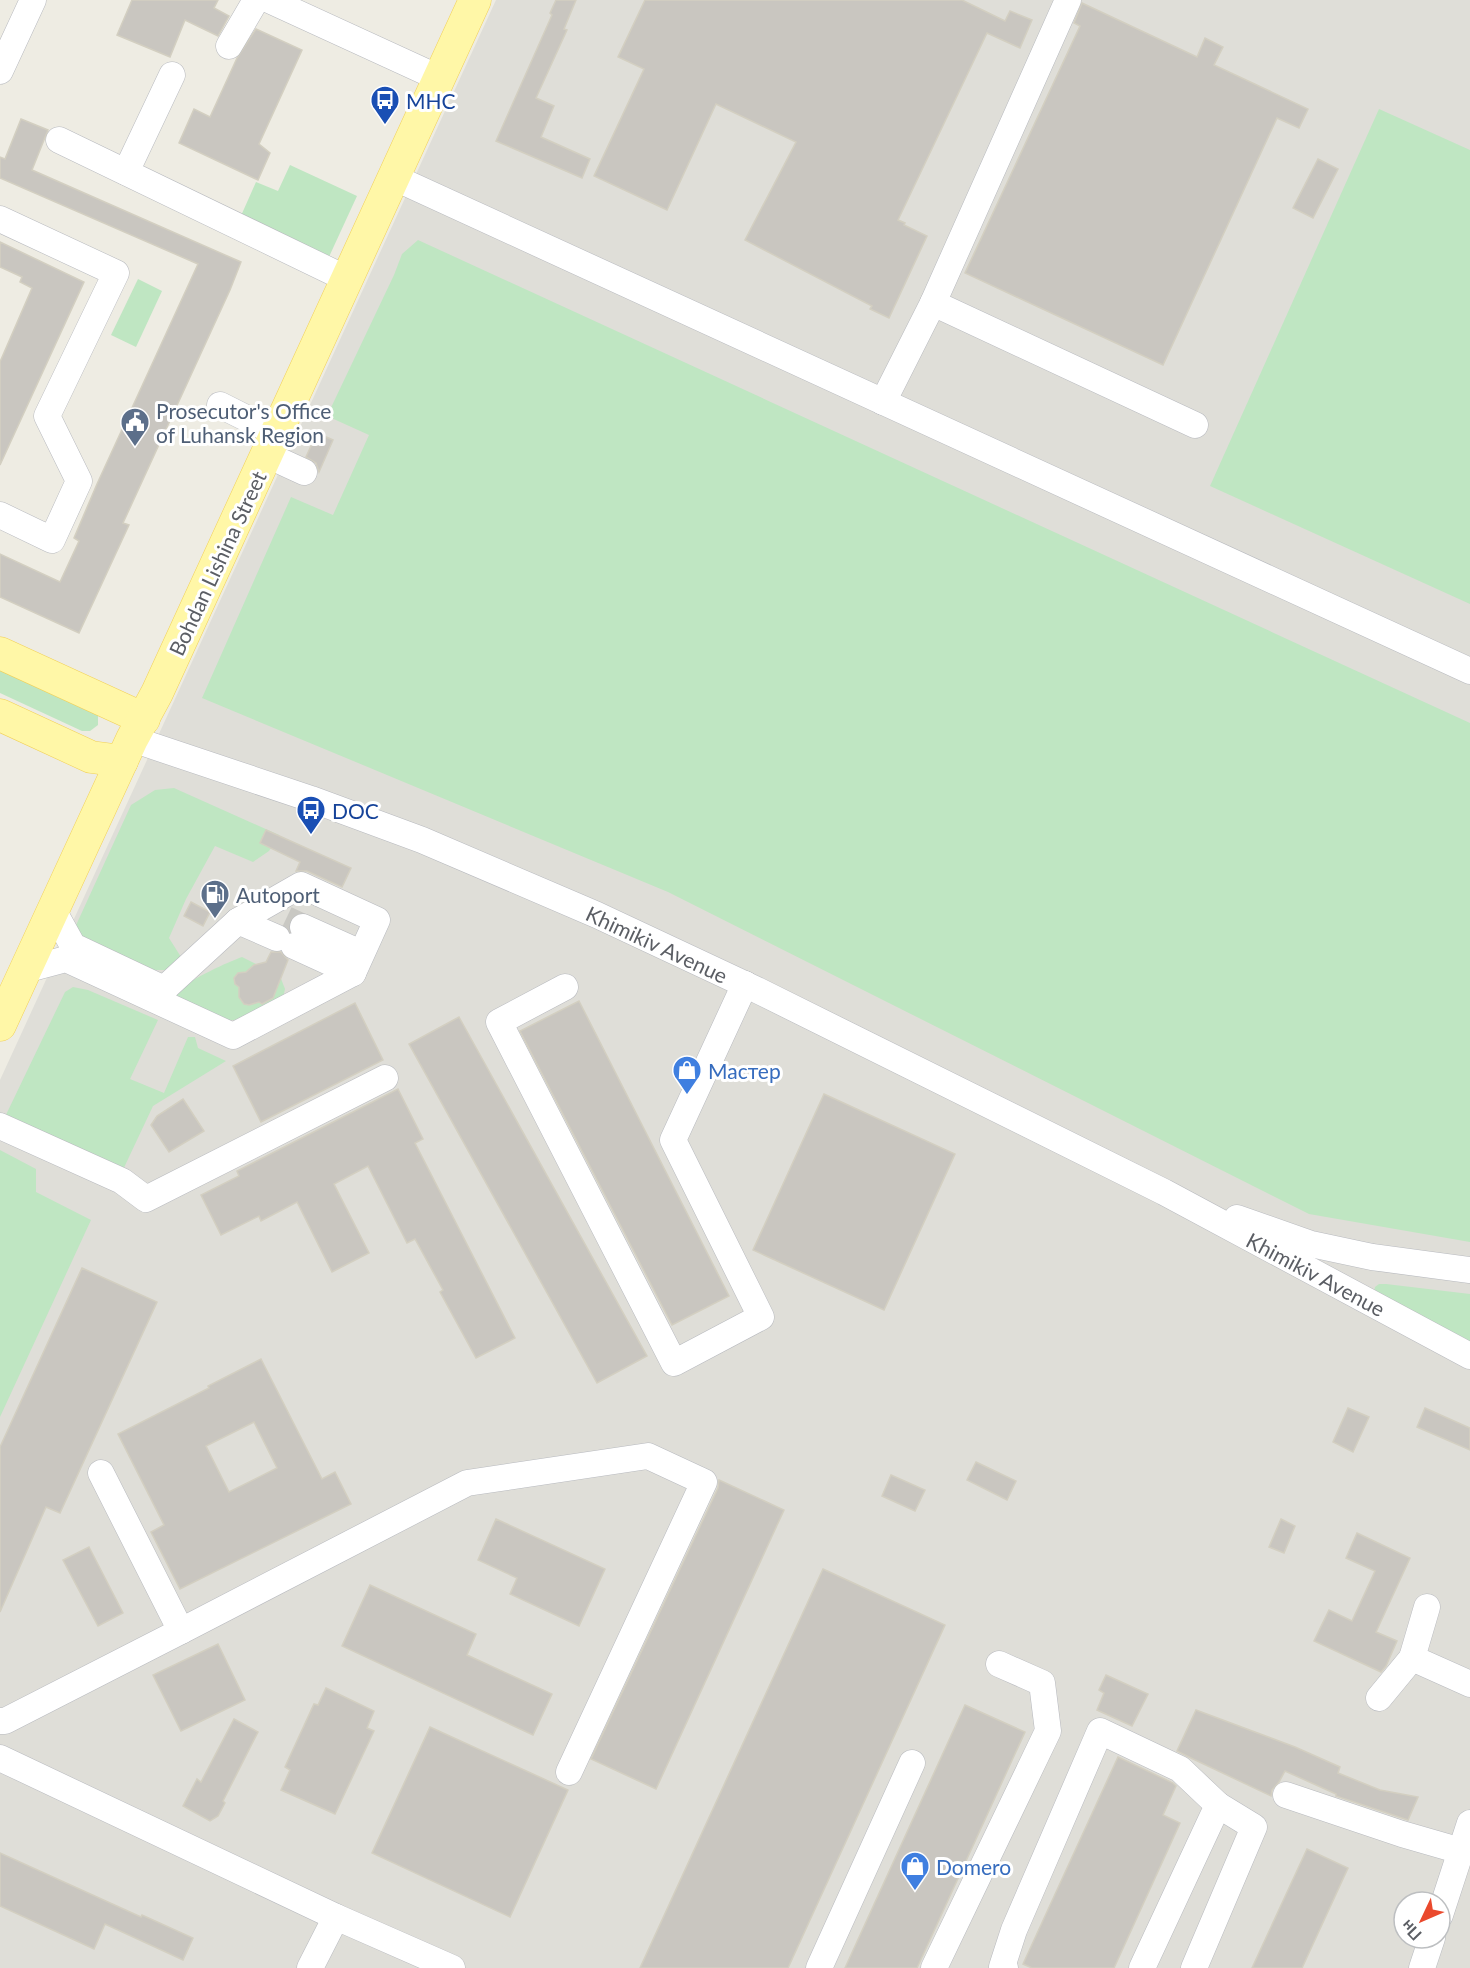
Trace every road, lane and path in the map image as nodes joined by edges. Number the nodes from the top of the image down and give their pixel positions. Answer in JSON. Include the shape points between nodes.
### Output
{"nodes":[{"id":1,"x":33,"y":0,"type":"edge"},
{"id":2,"x":256,"y":0,"type":"edge"},
{"id":3,"x":269,"y":0,"type":"edge"},
{"id":4,"x":475,"y":0,"type":"edge"},
{"id":5,"x":1068,"y":0,"type":"edge"},
{"id":6,"x":228,"y":46,"type":"dead end"},
{"id":7,"x":0,"y":71,"type":"edge"},
{"id":8,"x":172,"y":75,"type":"dead end"},
{"id":9,"x":439,"y":78,"type":"junction"},
{"id":10,"x":59,"y":140,"type":"dead end"},
{"id":11,"x":126,"y":172,"type":"junction"},
{"id":12,"x":393,"y":177,"type":"junction"},
{"id":13,"x":0,"y":219,"type":"edge"},
{"id":14,"x":347,"y":279,"type":"junction"},
{"id":15,"x":933,"y":303,"type":"junction"},
{"id":16,"x":883,"y":402,"type":"junction"},
{"id":17,"x":220,"y":405,"type":"dead end"},
{"id":18,"x":1195,"y":425,"type":"dead end"},
{"id":19,"x":272,"y":444,"type":"junction"},
{"id":20,"x":304,"y":472,"type":"dead end"},
{"id":21,"x":0,"y":515,"type":"edge"},
{"id":22,"x":0,"y":653,"type":"edge"},
{"id":23,"x":1470,"y":671,"type":"edge"},
{"id":24,"x":0,"y":715,"type":"edge"},
{"id":25,"x":133,"y":740,"type":"junction"},
{"id":26,"x":262,"y":908,"type":"junction"},
{"id":27,"x":53,"y":910,"type":"junction"},
{"id":28,"x":238,"y":921,"type":"junction"},
{"id":29,"x":290,"y":933,"type":"junction"},
{"id":30,"x":357,"y":963,"type":"junction"},
{"id":31,"x":25,"y":970,"type":"junction"},
{"id":32,"x":565,"y":987,"type":"dead end"},
{"id":33,"x":751,"y":987,"type":"junction"},
{"id":34,"x":0,"y":1025,"type":"edge"},
{"id":35,"x":385,"y":1078,"type":"dead end"},
{"id":36,"x":0,"y":1126,"type":"edge"},
{"id":37,"x":1164,"y":1192,"type":"junction"},
{"id":38,"x":1470,"y":1270,"type":"edge"},
{"id":39,"x":1470,"y":1356,"type":"edge"},
{"id":40,"x":101,"y":1473,"type":"dead end"},
{"id":41,"x":1427,"y":1607,"type":"dead end"},
{"id":42,"x":181,"y":1631,"type":"junction"},
{"id":43,"x":1412,"y":1658,"type":"junction"},
{"id":44,"x":999,"y":1664,"type":"dead end"},
{"id":45,"x":1470,"y":1684,"type":"edge"},
{"id":46,"x":1379,"y":1698,"type":"dead end"},
{"id":47,"x":0,"y":1721,"type":"edge"},
{"id":48,"x":0,"y":1758,"type":"edge"},
{"id":49,"x":912,"y":1763,"type":"dead end"},
{"id":50,"x":569,"y":1772,"type":"dead end"},
{"id":51,"x":1286,"y":1795,"type":"dead end"},
{"id":52,"x":1218,"y":1805,"type":"junction"},
{"id":53,"x":1470,"y":1823,"type":"edge"},
{"id":54,"x":1461,"y":1851,"type":"junction"},
{"id":55,"x":1448,"y":1890,"type":"edge"},
{"id":56,"x":336,"y":1917,"type":"junction"},
{"id":57,"x":1428,"y":1950,"type":"edge"},
{"id":58,"x":310,"y":1968,"type":"edge"},
{"id":59,"x":452,"y":1968,"type":"edge"},
{"id":60,"x":819,"y":1968,"type":"edge"},
{"id":61,"x":934,"y":1968,"type":"edge"},
{"id":62,"x":1005,"y":1968,"type":"edge"},
{"id":63,"x":1142,"y":1968,"type":"edge"},
{"id":64,"x":1194,"y":1968,"type":"edge"},
{"id":65,"x":1422,"y":1968,"type":"edge"}],
"edges":[{"from":1,"to":7,"type":"street"},
{"from":2,"to":6,"type":"street"},
{"from":3,"to":9,"type":"street"},
{"from":4,"to":9,"type":"main road","name":"Bohdan Lishina Street"},
{"from":5,"to":15,"type":"street"},
{"from":8,"to":11,"type":"street"},
{"from":9,"to":12,"type":"main road","name":"Bohdan Lishina Street"},
{"from":10,"to":11,"type":"street"},
{"from":11,"to":14,"type":"street"},
{"from":12,"to":14,"type":"main road","name":"Bohdan Lishina Street"},
{"from":12,"to":16,"type":"street"},
{"from":13,"to":21,"type":"street","via":[[116,273],[47,416],[79,481],[52,540]]},
{"from":14,"to":19,"type":"main road","name":"Bohdan Lishina Street"},
{"from":15,"to":16,"type":"street"},
{"from":15,"to":18,"type":"street"},
{"from":16,"to":23,"type":"street"},
{"from":17,"to":19,"type":"street"},
{"from":19,"to":20,"type":"street"},
{"from":19,"to":25,"type":"main road","name":"Bohdan Lishina Street"},
{"from":22,"to":25,"type":"main road","name":"Khimikiv Avenue"},
{"from":24,"to":25,"type":"main road","name":"Khimikiv Avenue","via":[[91,757]]},
{"from":25,"to":27,"type":"main road","name":"Bohdan Lishina Street"},
{"from":25,"to":33,"type":"street","name":"Khimikiv Avenue","via":[[422,840]]},
{"from":26,"to":28,"type":"street"},
{"from":26,"to":29,"type":"street"},
{"from":26,"to":30,"type":"street","via":[[301,885],[377,920]]},
{"from":27,"to":28,"type":"street","via":[[73,946],[164,989]]},
{"from":27,"to":31,"type":"main road","name":"Bohdan Lishina Street"},
{"from":28,"to":29,"type":"street"},
{"from":29,"to":30,"type":"street"},
{"from":30,"to":31,"type":"street","via":[[233,1035],[66,959]]},
{"from":31,"to":34,"type":"main road","name":"Bohdan Lishina Street"},
{"from":32,"to":33,"type":"street","via":[[499,1022],[674,1363],[761,1317],[673,1140]]},
{"from":33,"to":37,"type":"street","name":"Khimikiv Avenue"},
{"from":35,"to":36,"type":"street","via":[[146,1199],[122,1181]]},
{"from":37,"to":38,"type":"street","name":"Khimikiv Avenue","via":[[1311,1244]]},
{"from":37,"to":39,"type":"street","name":"Khimikiv Avenue"},
{"from":40,"to":42,"type":"street"},
{"from":41,"to":43,"type":"street"},
{"from":42,"to":47,"type":"street"},
{"from":42,"to":50,"type":"street","via":[[467,1483],[648,1456],[704,1482]]},
{"from":43,"to":45,"type":"street"},
{"from":43,"to":46,"type":"street"},
{"from":44,"to":61,"type":"street","via":[[1042,1683],[1048,1731]]},
{"from":48,"to":56,"type":"street"},
{"from":49,"to":60,"type":"street"},
{"from":51,"to":54,"type":"street"},
{"from":52,"to":62,"type":"street","via":[[1180,1769],[1100,1731],[1014,1930],[1002,1967]]},
{"from":52,"to":63,"type":"street"},
{"from":52,"to":64,"type":"street","via":[[1254,1827]]},
{"from":53,"to":54,"type":"street"},
{"from":54,"to":55,"type":"street"},
{"from":56,"to":58,"type":"street"},
{"from":56,"to":59,"type":"street"},
{"from":57,"to":65,"type":"street"}]}
